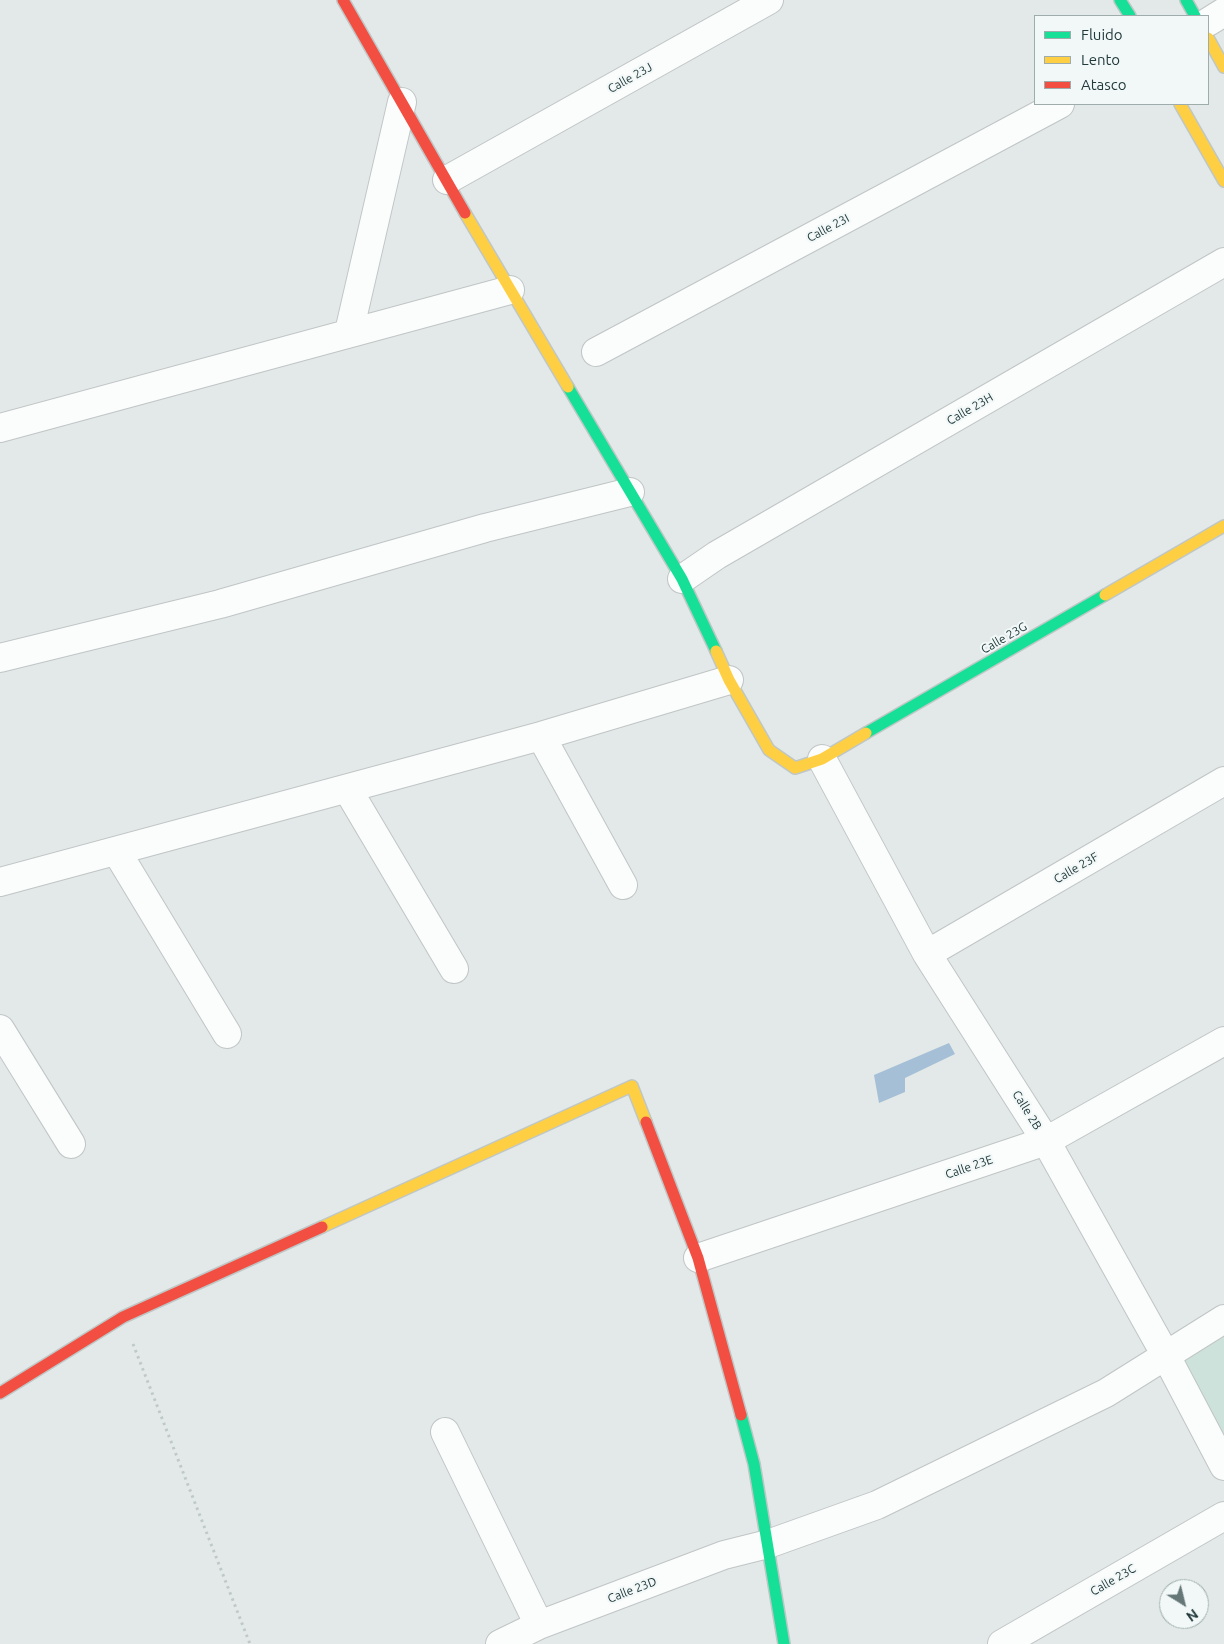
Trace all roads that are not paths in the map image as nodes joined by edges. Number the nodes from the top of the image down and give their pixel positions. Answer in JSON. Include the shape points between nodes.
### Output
{"nodes":[{"id":1,"x":343,"y":0,"type":"edge"},
{"id":2,"x":769,"y":0,"type":"edge"},
{"id":3,"x":1120,"y":0,"type":"edge"},
{"id":4,"x":1186,"y":0,"type":"edge"},
{"id":5,"x":1224,"y":12,"type":"edge"},
{"id":6,"x":1129,"y":15,"type":"edge"},
{"id":7,"x":1195,"y":15,"type":"edge"},
{"id":8,"x":1209,"y":21,"type":"edge"},
{"id":9,"x":1209,"y":40,"type":"edge"},
{"id":10,"x":1224,"y":67,"type":"edge"},
{"id":11,"x":402,"y":102,"type":"junction"},
{"id":12,"x":1058,"y":105,"type":"edge"},
{"id":13,"x":1181,"y":105,"type":"edge"},
{"id":14,"x":446,"y":180,"type":"junction"},
{"id":15,"x":1224,"y":180,"type":"edge"},
{"id":16,"x":1224,"y":262,"type":"edge"},
{"id":17,"x":510,"y":290,"type":"junction"},
{"id":18,"x":349,"y":332,"type":"junction"},
{"id":19,"x":596,"y":352,"type":"dead end"},
{"id":20,"x":0,"y":428,"type":"edge"},
{"id":21,"x":630,"y":492,"type":"junction"},
{"id":22,"x":1224,"y":526,"type":"edge"},
{"id":23,"x":682,"y":579,"type":"junction"},
{"id":24,"x":0,"y":658,"type":"edge"},
{"id":25,"x":729,"y":680,"type":"junction"},
{"id":26,"x":541,"y":736,"type":"junction"},
{"id":27,"x":822,"y":759,"type":"junction"},
{"id":28,"x":1224,"y":782,"type":"edge"},
{"id":29,"x":348,"y":790,"type":"junction"},
{"id":30,"x":117,"y":852,"type":"junction"},
{"id":31,"x":0,"y":882,"type":"edge"},
{"id":32,"x":623,"y":886,"type":"dead end"},
{"id":33,"x":927,"y":954,"type":"junction"},
{"id":34,"x":454,"y":969,"type":"dead end"},
{"id":35,"x":0,"y":1029,"type":"edge"},
{"id":36,"x":227,"y":1034,"type":"dead end"},
{"id":37,"x":1224,"y":1041,"type":"edge"},
{"id":38,"x":1046,"y":1141,"type":"junction"},
{"id":39,"x":72,"y":1144,"type":"dead end"},
{"id":40,"x":698,"y":1258,"type":"junction"},
{"id":41,"x":1224,"y":1319,"type":"edge"},
{"id":42,"x":1165,"y":1354,"type":"junction"},
{"id":43,"x":0,"y":1393,"type":"edge"},
{"id":44,"x":445,"y":1432,"type":"dead end"},
{"id":45,"x":1224,"y":1466,"type":"edge"},
{"id":46,"x":1224,"y":1516,"type":"edge"},
{"id":47,"x":768,"y":1544,"type":"junction"},
{"id":48,"x":539,"y":1625,"type":"junction"},
{"id":49,"x":500,"y":1644,"type":"edge"},
{"id":50,"x":784,"y":1644,"type":"edge"},
{"id":51,"x":1002,"y":1644,"type":"edge"}],
"edges":[{"from":1,"to":11,"type":"street"},
{"from":2,"to":14,"type":"street","name":"Calle 23J"},
{"from":3,"to":6,"type":"street"},
{"from":4,"to":7,"type":"street"},
{"from":5,"to":8,"type":"street"},
{"from":9,"to":10,"type":"street"},
{"from":11,"to":14,"type":"street"},
{"from":11,"to":18,"type":"street"},
{"from":12,"to":19,"type":"street","name":"Calle 23I"},
{"from":13,"to":15,"type":"street"},
{"from":14,"to":17,"type":"street"},
{"from":16,"to":23,"type":"street","name":"Calle 23H","via":[[717,555]]},
{"from":17,"to":18,"type":"street"},
{"from":17,"to":21,"type":"street"},
{"from":18,"to":20,"type":"street"},
{"from":21,"to":23,"type":"street"},
{"from":21,"to":24,"type":"street","via":[[485,528],[220,604]]},
{"from":22,"to":27,"type":"street","name":"Calle 23G"},
{"from":23,"to":25,"type":"street"},
{"from":25,"to":26,"type":"street"},
{"from":25,"to":27,"type":"street","name":"Calle 23G","via":[[769,750],[795,768]]},
{"from":26,"to":29,"type":"street"},
{"from":26,"to":32,"type":"street"},
{"from":27,"to":33,"type":"street","name":"Calle 2B"},
{"from":28,"to":33,"type":"street","name":"Calle 23F"},
{"from":29,"to":30,"type":"street"},
{"from":29,"to":34,"type":"street"},
{"from":30,"to":31,"type":"street"},
{"from":30,"to":36,"type":"street"},
{"from":33,"to":38,"type":"street","name":"Calle 2B"},
{"from":35,"to":39,"type":"street"},
{"from":37,"to":38,"type":"street","name":"Calle 23E"},
{"from":38,"to":40,"type":"street","name":"Calle 23E"},
{"from":38,"to":42,"type":"street","name":"Calle 2B"},
{"from":40,"to":43,"type":"street","via":[[632,1086],[123,1317]]},
{"from":40,"to":47,"type":"street","via":[[754,1464]]},
{"from":41,"to":42,"type":"street"},
{"from":42,"to":45,"type":"street","name":"Calle 2B"},
{"from":42,"to":47,"type":"street","name":"Calle 23D","via":[[1106,1393],[877,1505]]},
{"from":44,"to":48,"type":"street"},
{"from":46,"to":51,"type":"street","name":"Calle 23C"},
{"from":47,"to":48,"type":"street","name":"Calle 23D","via":[[724,1554]]},
{"from":47,"to":50,"type":"street"},
{"from":48,"to":49,"type":"street","name":"Calle 23D"}]}
